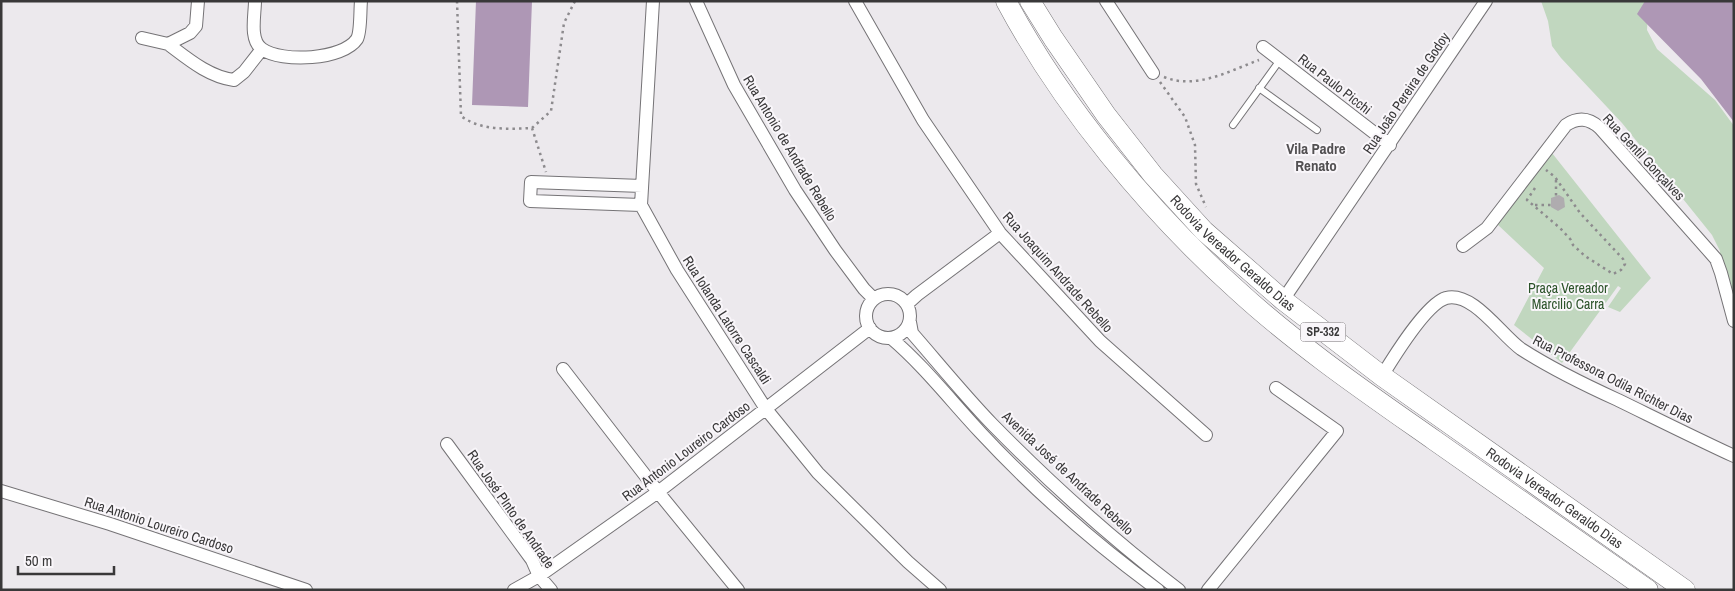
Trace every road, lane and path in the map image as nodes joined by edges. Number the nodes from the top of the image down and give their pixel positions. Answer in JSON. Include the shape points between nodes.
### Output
{"nodes":[{"id":1,"x":198,"y":1,"type":"edge"},
{"id":2,"x":255,"y":1,"type":"edge"},
{"id":3,"x":361,"y":1,"type":"edge"},
{"id":4,"x":457,"y":1,"type":"edge"},
{"id":5,"x":575,"y":1,"type":"edge"},
{"id":6,"x":653,"y":1,"type":"edge"},
{"id":7,"x":696,"y":1,"type":"edge"},
{"id":8,"x":855,"y":1,"type":"edge"},
{"id":9,"x":1006,"y":1,"type":"edge"},
{"id":10,"x":1030,"y":1,"type":"edge"},
{"id":11,"x":1106,"y":1,"type":"edge"},
{"id":12,"x":1486,"y":1,"type":"edge"},
{"id":13,"x":142,"y":38,"type":"dead end"},
{"id":14,"x":168,"y":44,"type":"junction"},
{"id":15,"x":262,"y":49,"type":"junction"},
{"id":16,"x":1271,"y":54,"type":"junction"},
{"id":17,"x":1153,"y":73,"type":"junction"},
{"id":18,"x":1259,"y":88,"type":"junction"},
{"id":19,"x":1233,"y":125,"type":"dead end"},
{"id":20,"x":532,"y":128,"type":"junction"},
{"id":21,"x":1317,"y":130,"type":"dead end"},
{"id":22,"x":1390,"y":145,"type":"junction"},
{"id":23,"x":1537,"y":162,"type":"junction"},
{"id":24,"x":1555,"y":177,"type":"junction"},
{"id":25,"x":548,"y":183,"type":"junction"},
{"id":26,"x":642,"y":186,"type":"junction"},
{"id":27,"x":1556,"y":196,"type":"dead end"},
{"id":28,"x":1527,"y":200,"type":"dead end"},
{"id":29,"x":641,"y":205,"type":"junction"},
{"id":30,"x":1534,"y":205,"type":"junction"},
{"id":31,"x":1551,"y":205,"type":"dead end"},
{"id":32,"x":1206,"y":209,"type":"dead end"},
{"id":33,"x":1000,"y":233,"type":"junction"},
{"id":34,"x":1462,"y":246,"type":"dead end"},
{"id":35,"x":874,"y":299,"type":"junction"},
{"id":36,"x":1283,"y":300,"type":"junction"},
{"id":37,"x":907,"y":304,"type":"junction"},
{"id":38,"x":910,"y":322,"type":"junction"},
{"id":39,"x":1734,"y":322,"type":"edge"},
{"id":40,"x":870,"y":328,"type":"junction"},
{"id":41,"x":892,"y":338,"type":"junction"},
{"id":42,"x":563,"y":369,"type":"dead end"},
{"id":43,"x":1382,"y":376,"type":"junction"},
{"id":44,"x":1276,"y":388,"type":"dead end"},
{"id":45,"x":766,"y":409,"type":"junction"},
{"id":46,"x":1206,"y":436,"type":"dead end"},
{"id":47,"x":447,"y":444,"type":"dead end"},
{"id":48,"x":1734,"y":456,"type":"edge"},
{"id":49,"x":1,"y":491,"type":"edge"},
{"id":50,"x":658,"y":492,"type":"junction"},
{"id":51,"x":539,"y":576,"type":"junction"},
{"id":52,"x":306,"y":590,"type":"edge"},
{"id":53,"x":514,"y":590,"type":"edge"},
{"id":54,"x":551,"y":590,"type":"edge"},
{"id":55,"x":738,"y":590,"type":"edge"},
{"id":56,"x":940,"y":590,"type":"edge"},
{"id":57,"x":1158,"y":590,"type":"edge"},
{"id":58,"x":1179,"y":590,"type":"edge"},
{"id":59,"x":1208,"y":590,"type":"edge"},
{"id":60,"x":1648,"y":590,"type":"edge"},
{"id":61,"x":1685,"y":590,"type":"edge"}],
"edges":[{"from":1,"to":14,"type":"street","via":[[194,30]]},
{"from":2,"to":15,"type":"street","via":[[254,37]]},
{"from":3,"to":15,"type":"street","via":[[358,37],[352,46],[323,57],[300,58]]},
{"from":4,"to":20,"type":"path","via":[[461,116],[470,123],[486,127]]},
{"from":5,"to":20,"type":"path","via":[[564,23],[551,111]]},
{"from":6,"to":26,"type":"street"},
{"from":7,"to":35,"type":"street","name":"Rua Antonio de Andrade Rebello","via":[[734,86],[794,190]]},
{"from":8,"to":33,"type":"street","name":"Rua Joaquim Andrade Rebello","via":[[923,120]]},
{"from":9,"to":60,"type":"main road","name":"Rodovia Vereador Geraldo Dias","number":"SP-332","via":[[1026,39],[1078,114],[1132,182],[1238,291],[1369,394]]},
{"from":10,"to":36,"type":"main road","name":"Rodovia Vereador Geraldo Dias","number":"SP-332","via":[[1106,115],[1153,175],[1204,231]]},
{"from":11,"to":17,"type":"street"},
{"from":12,"to":22,"type":"street","name":"Rua João Pereira de Godoy"},
{"from":13,"to":14,"type":"street"},
{"from":14,"to":15,"type":"street","via":[[205,70],[222,79],[234,80]]},
{"from":16,"to":17,"type":"path","via":[[1235,70],[1198,81],[1172,80]]},
{"from":16,"to":18,"type":"lane"},
{"from":16,"to":22,"type":"street","name":"Rua Paulo Picchi"},
{"from":17,"to":32,"type":"path","via":[[1185,116],[1195,144],[1196,184]]},
{"from":18,"to":19,"type":"lane"},
{"from":18,"to":21,"type":"lane"},
{"from":20,"to":25,"type":"path"},
{"from":22,"to":36,"type":"street","name":"Rua João Pereira de Godoy"},
{"from":23,"to":24,"type":"path"},
{"from":23,"to":34,"type":"street","name":"Rua Gentil Gonçalves","via":[[1487,228]]},
{"from":23,"to":39,"type":"street","name":"Rua Gentil Gonçalves","via":[[1566,125],[1575,120],[1595,123],[1716,259]]},
{"from":24,"to":27,"type":"path"},
{"from":24,"to":30,"type":"path","via":[[1580,213],[1623,259],[1624,266],[1613,274],[1584,256]]},
{"from":25,"to":26,"type":"street"},
{"from":25,"to":29,"type":"street","via":[[531,182],[530,201]]},
{"from":26,"to":29,"type":"street"},
{"from":28,"to":30,"type":"path"},
{"from":29,"to":45,"type":"street","name":"Rua Iolanda Latorre Cascaldi","via":[[676,270]]},
{"from":30,"to":31,"type":"path"},
{"from":33,"to":37,"type":"street"},
{"from":33,"to":46,"type":"street","name":"Rua Joaquim Andrade Rebello","via":[[1100,341]]},
{"from":35,"to":37,"type":"street","via":[[892,294]]},
{"from":35,"to":40,"type":"street","via":[[867,310]]},
{"from":36,"to":43,"type":"main road","name":"Rodovia Vereador Geraldo Dias","number":"SP-332"},
{"from":37,"to":38,"type":"street"},
{"from":38,"to":41,"type":"street","via":[[903,333]]},
{"from":38,"to":58,"type":"street","name":"Avenida José de Andrade Rebello","via":[[912,333],[992,424],[1063,493]]},
{"from":40,"to":41,"type":"street","via":[[879,336]]},
{"from":40,"to":45,"type":"street","name":"Rua Antonio Loureiro Cardoso"},
{"from":41,"to":57,"type":"street","via":[[1043,496]]},
{"from":42,"to":50,"type":"street"},
{"from":43,"to":48,"type":"street","name":"Rua Professora Odila Richter Dias","via":[[1434,304],[1446,298],[1460,298],[1476,308],[1520,348],[1571,378]]},
{"from":43,"to":61,"type":"main road","name":"Rodovia Vereador Geraldo Dias","number":"SP-332"},
{"from":44,"to":59,"type":"street","via":[[1337,431]]},
{"from":45,"to":50,"type":"street","name":"Rua Antonio Loureiro Cardoso"},
{"from":45,"to":56,"type":"street","name":"Rua Iolanda Latorre Cascaldi","via":[[818,473]]},
{"from":47,"to":51,"type":"street","name":"Rua José PInto de Andrade","via":[[532,560]]},
{"from":49,"to":52,"type":"street","name":"Rua Antonio Loureiro Cardoso"},
{"from":50,"to":51,"type":"street","name":"Rua Antonio Loureiro Cardoso"},
{"from":50,"to":55,"type":"street"},
{"from":51,"to":53,"type":"street","name":"Rua Antonio Loureiro Cardoso"},
{"from":51,"to":54,"type":"street","name":"Rua José PInto de Andrade"}]}
